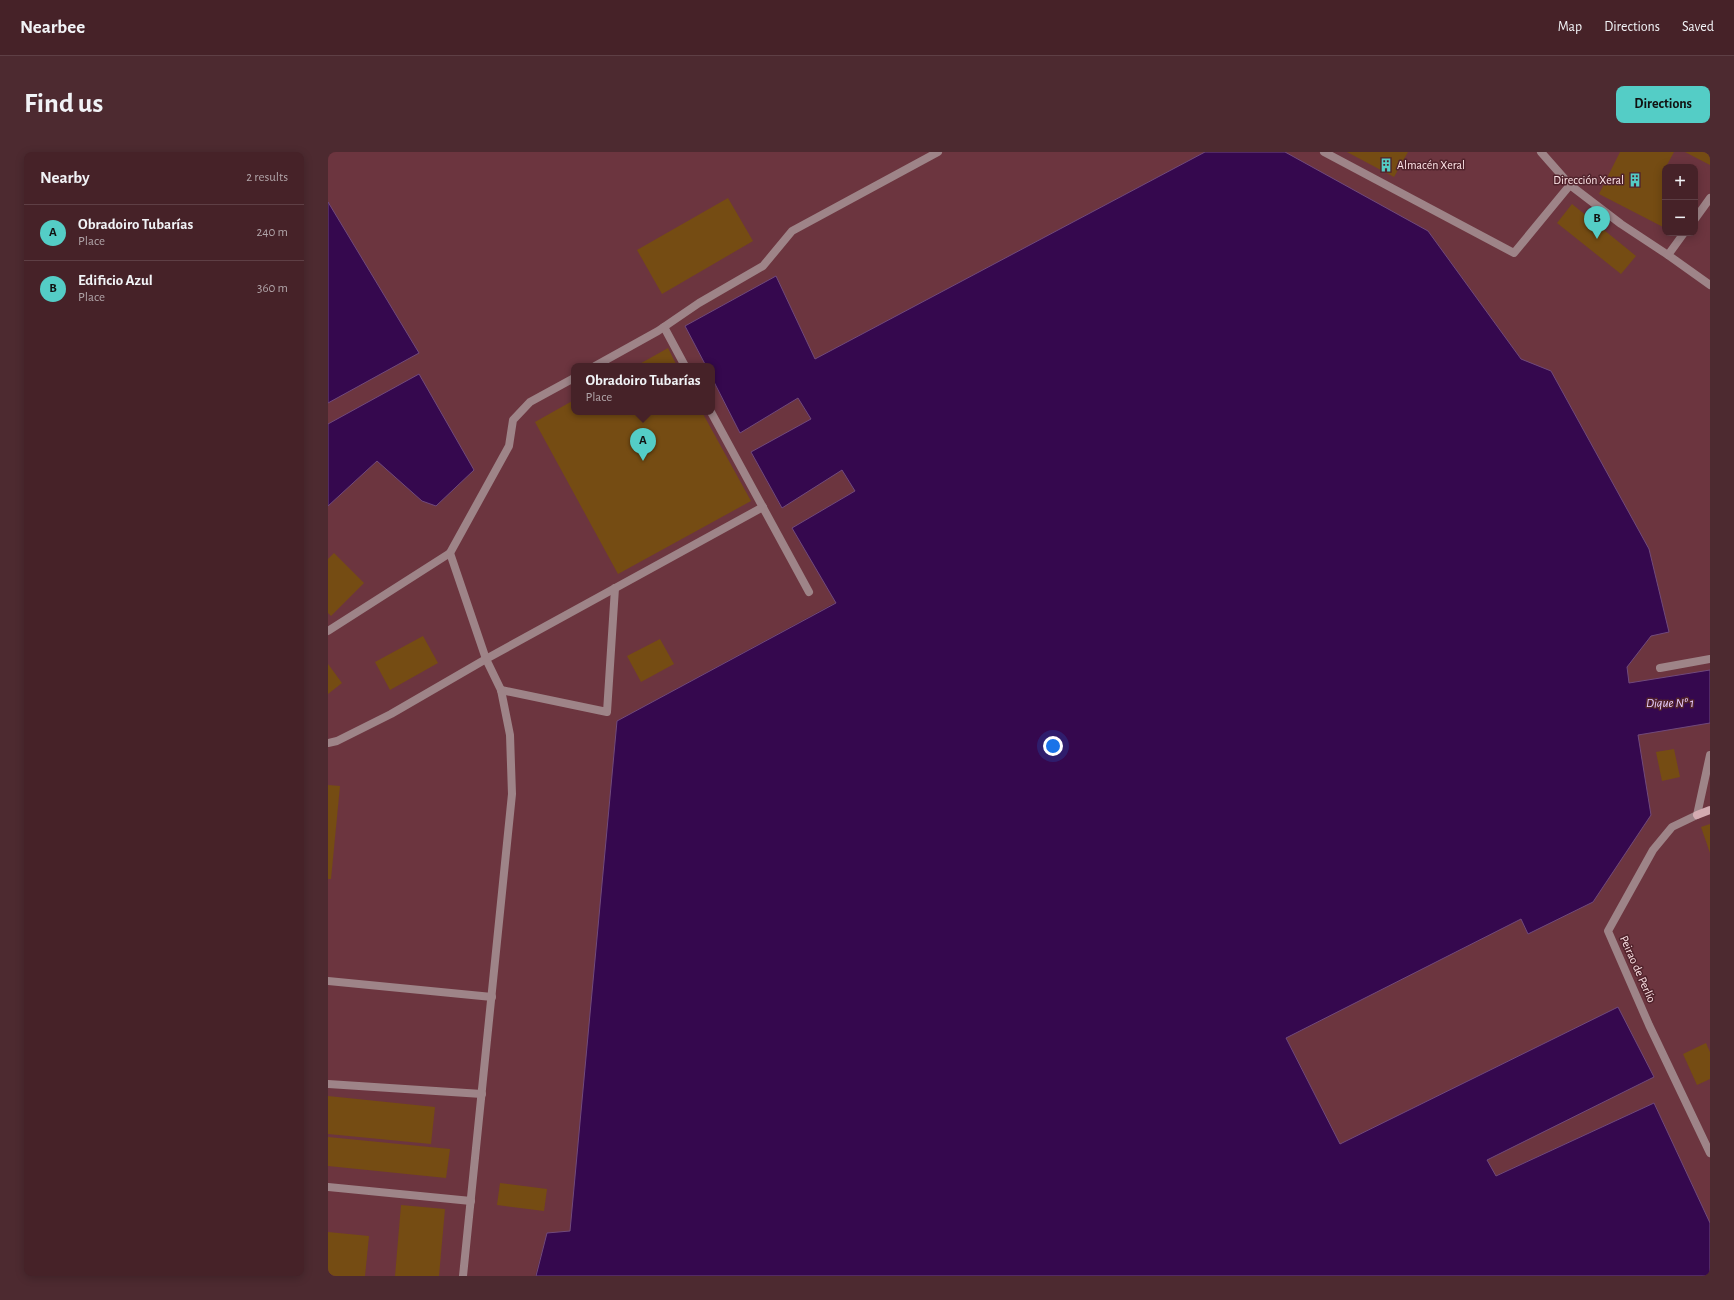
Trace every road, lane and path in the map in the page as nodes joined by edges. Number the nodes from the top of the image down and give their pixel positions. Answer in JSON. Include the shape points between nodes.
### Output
{"nodes":[{"id":1,"x":938,"y":152,"type":"edge"},
{"id":2,"x":1324,"y":152,"type":"edge"},
{"id":3,"x":1541,"y":152,"type":"edge"},
{"id":4,"x":1570,"y":185,"type":"junction"},
{"id":5,"x":1710,"y":198,"type":"edge"},
{"id":6,"x":1698,"y":215,"type":"edge"},
{"id":7,"x":1682,"y":236,"type":"edge"},
{"id":8,"x":1668,"y":255,"type":"junction"},
{"id":9,"x":1710,"y":285,"type":"edge"},
{"id":10,"x":664,"y":327,"type":"junction"},
{"id":11,"x":600,"y":363,"type":"edge"},
{"id":12,"x":683,"y":363,"type":"edge"},
{"id":13,"x":571,"y":380,"type":"edge"},
{"id":14,"x":713,"y":415,"type":"edge"},
{"id":15,"x":763,"y":507,"type":"junction"},
{"id":16,"x":450,"y":553,"type":"junction"},
{"id":17,"x":615,"y":588,"type":"junction"},
{"id":18,"x":809,"y":592,"type":"dead end"},
{"id":19,"x":328,"y":631,"type":"edge"},
{"id":20,"x":486,"y":659,"type":"junction"},
{"id":21,"x":1710,"y":659,"type":"edge"},
{"id":22,"x":1660,"y":668,"type":"dead end"},
{"id":23,"x":501,"y":690,"type":"junction"},
{"id":24,"x":328,"y":743,"type":"edge"},
{"id":25,"x":1710,"y":755,"type":"edge"},
{"id":26,"x":1710,"y":810,"type":"edge"},
{"id":27,"x":1697,"y":815,"type":"junction"},
{"id":28,"x":328,"y":981,"type":"edge"},
{"id":29,"x":492,"y":997,"type":"junction"},
{"id":30,"x":328,"y":1084,"type":"edge"},
{"id":31,"x":482,"y":1094,"type":"junction"},
{"id":32,"x":1710,"y":1153,"type":"edge"},
{"id":33,"x":328,"y":1187,"type":"edge"},
{"id":34,"x":471,"y":1201,"type":"junction"},
{"id":35,"x":463,"y":1276,"type":"edge"}],
"edges":[{"from":1,"to":10,"type":"lane","via":[[792,231],[764,266],[699,303]]},
{"from":2,"to":4,"type":"lane","via":[[1514,254]]},
{"from":3,"to":4,"type":"lane"},
{"from":4,"to":8,"type":"lane","via":[[1621,224]]},
{"from":5,"to":6,"type":"lane"},
{"from":7,"to":8,"type":"lane"},
{"from":8,"to":9,"type":"lane"},
{"from":10,"to":11,"type":"lane"},
{"from":10,"to":12,"type":"lane"},
{"from":13,"to":16,"type":"lane","via":[[530,402],[514,420],[508,446]]},
{"from":14,"to":15,"type":"lane"},
{"from":15,"to":17,"type":"lane"},
{"from":15,"to":18,"type":"lane"},
{"from":16,"to":19,"type":"lane"},
{"from":16,"to":20,"type":"lane"},
{"from":17,"to":20,"type":"lane"},
{"from":17,"to":23,"type":"lane","via":[[607,712]]},
{"from":20,"to":23,"type":"lane"},
{"from":20,"to":24,"type":"lane","via":[[391,714]]},
{"from":21,"to":22,"type":"lane"},
{"from":23,"to":29,"type":"lane","via":[[510,735],[512,794]]},
{"from":25,"to":27,"type":"lane"},
{"from":26,"to":27,"type":"street"},
{"from":27,"to":32,"type":"lane","name":"Peirao de Perlío","via":[[1672,827],[1653,850],[1608,931]]},
{"from":28,"to":29,"type":"lane"},
{"from":29,"to":31,"type":"lane"},
{"from":30,"to":31,"type":"lane"},
{"from":31,"to":34,"type":"lane"},
{"from":33,"to":34,"type":"lane"},
{"from":34,"to":35,"type":"lane"}]}
